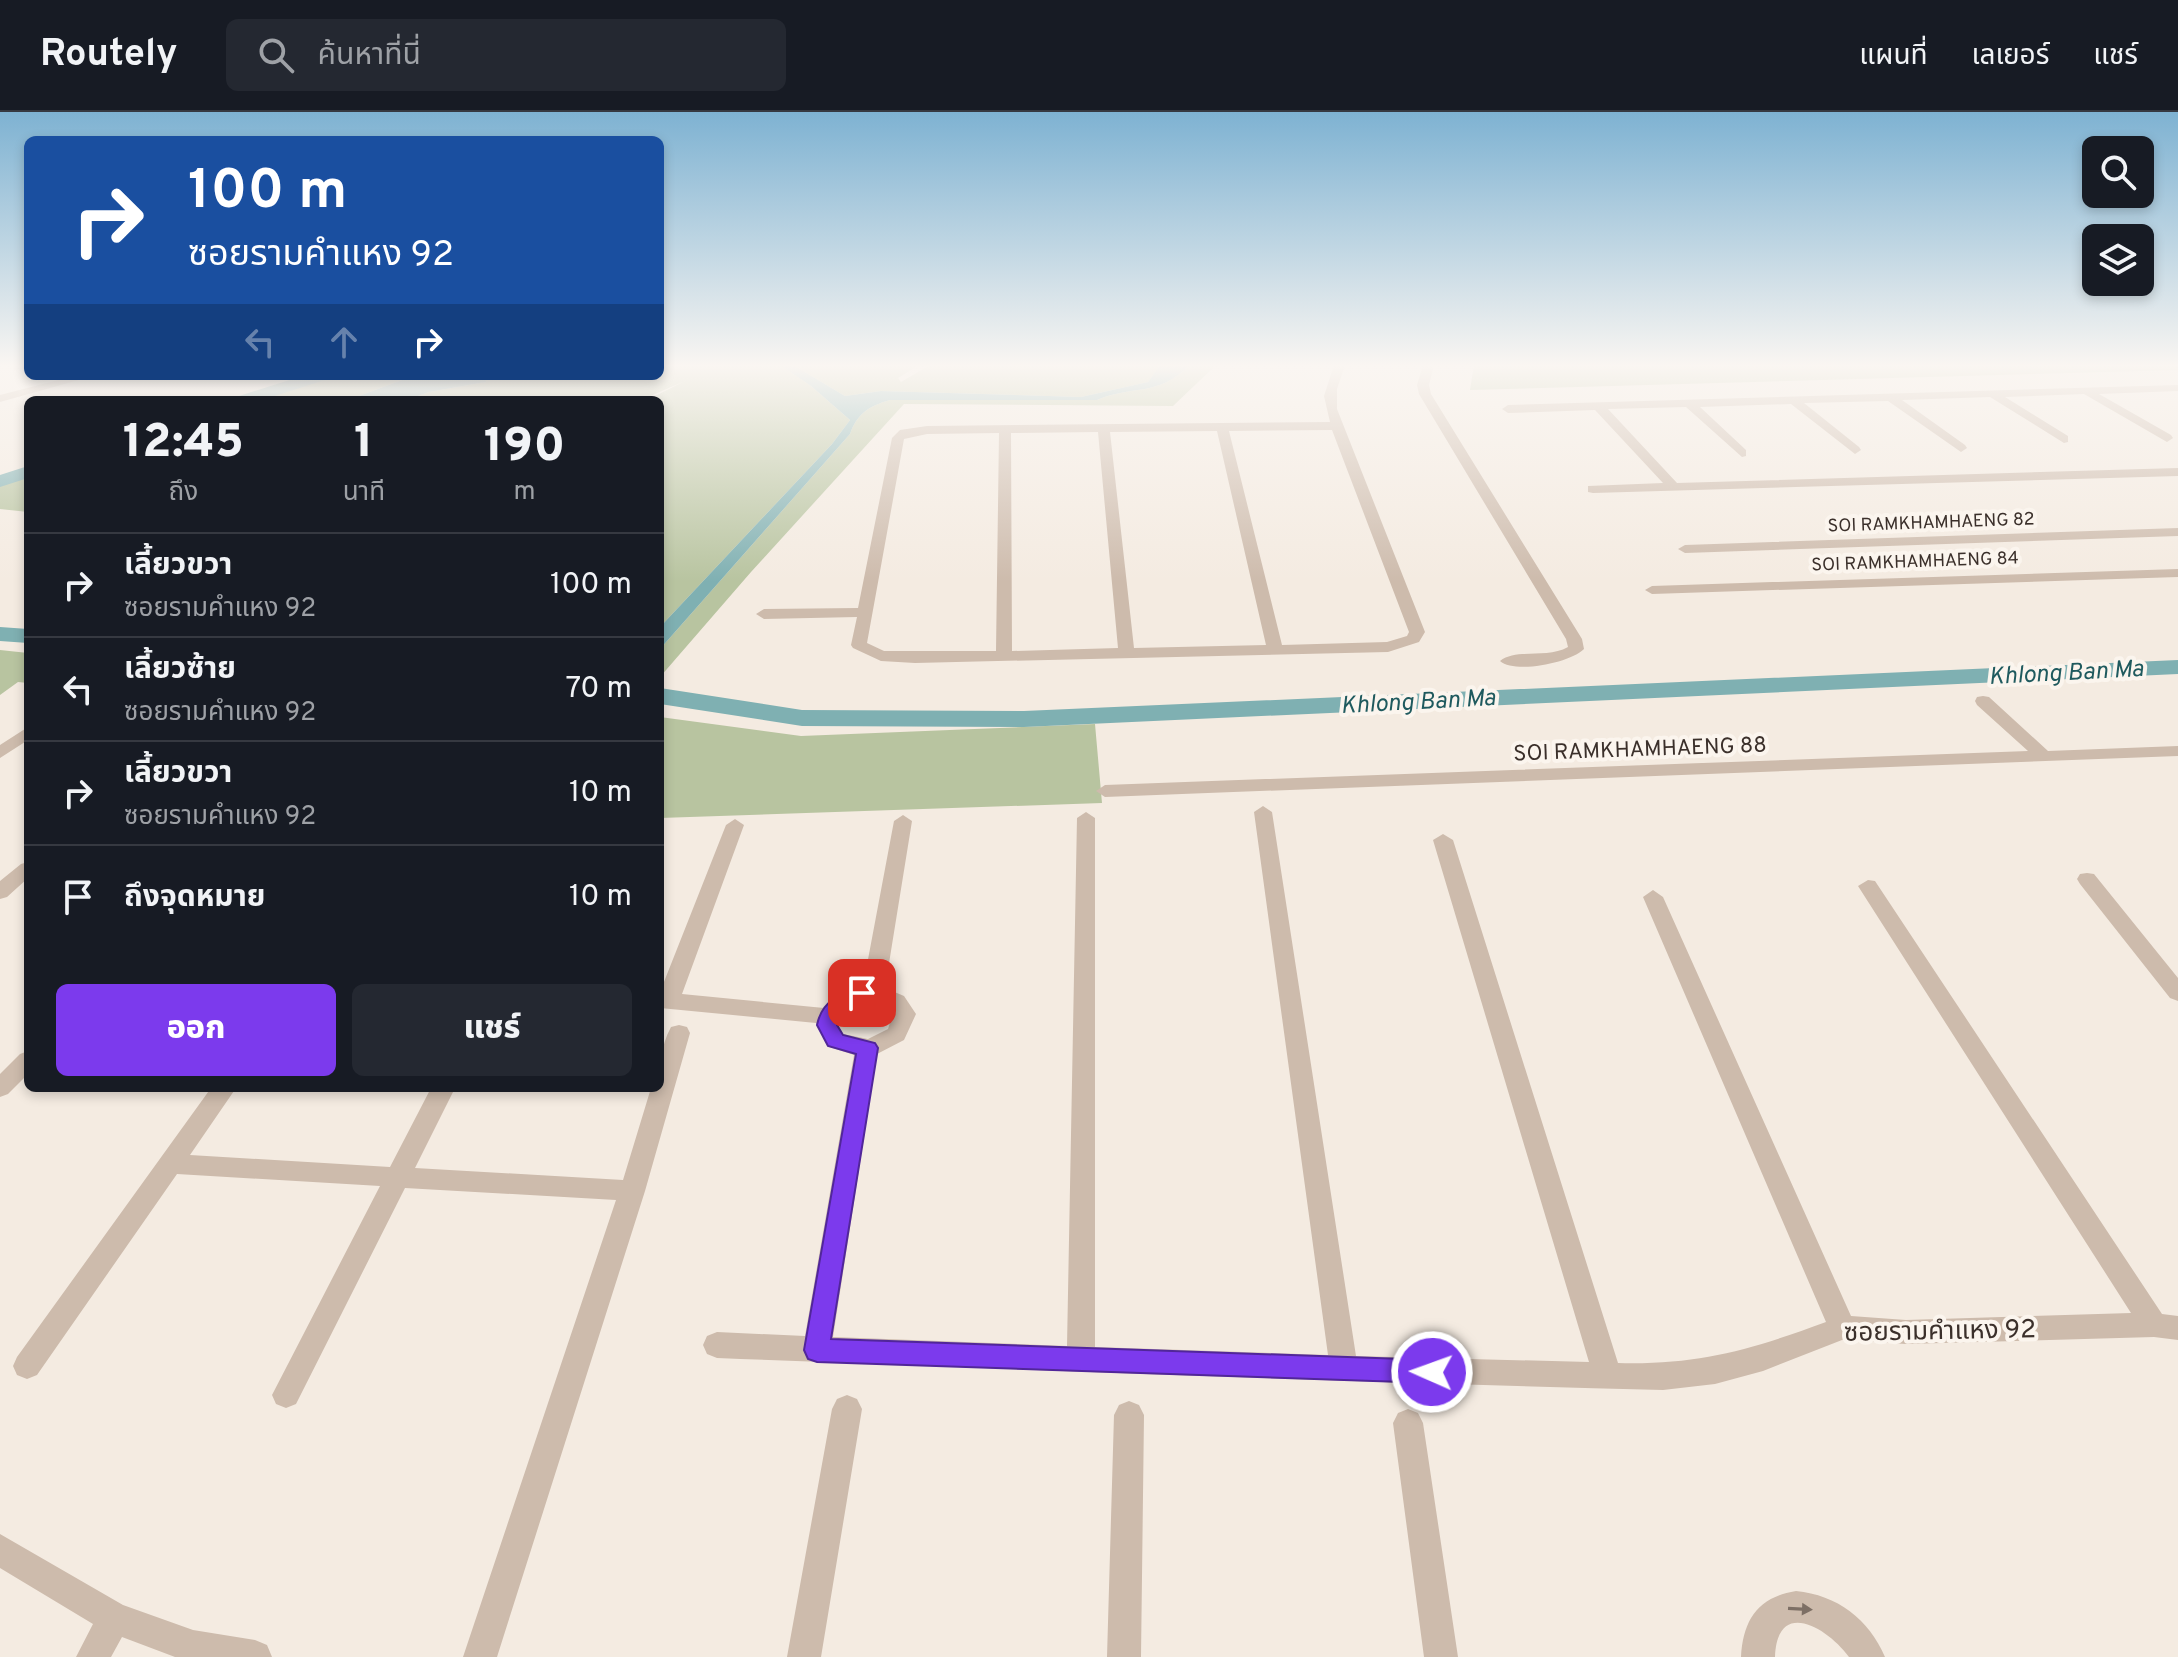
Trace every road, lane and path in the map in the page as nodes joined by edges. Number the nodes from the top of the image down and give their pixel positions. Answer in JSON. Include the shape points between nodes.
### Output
{"nodes":[{"id":1,"x":899,"y":437,"type":"edge"},
{"id":2,"x":1005,"y":437,"type":"edge"},
{"id":3,"x":1105,"y":437,"type":"edge"},
{"id":4,"x":1224,"y":437,"type":"edge"},
{"id":5,"x":1341,"y":437,"type":"edge"},
{"id":6,"x":1451,"y":437,"type":"edge"},
{"id":7,"x":1627,"y":437,"type":"edge"},
{"id":8,"x":1725,"y":437,"type":"edge"},
{"id":9,"x":1839,"y":437,"type":"edge"},
{"id":10,"x":1946,"y":437,"type":"edge"},
{"id":11,"x":2061,"y":437,"type":"edge"},
{"id":12,"x":2064,"y":439,"type":"dead end"},
{"id":13,"x":1961,"y":448,"type":"dead end"},
{"id":14,"x":1855,"y":450,"type":"dead end"},
{"id":15,"x":1742,"y":453,"type":"dead end"},
{"id":16,"x":2178,"y":472,"type":"edge"},
{"id":17,"x":1674,"y":487,"type":"junction"},
{"id":18,"x":1593,"y":489,"type":"dead end"},
{"id":19,"x":2178,"y":532,"type":"edge"},
{"id":20,"x":1685,"y":549,"type":"dead end"},
{"id":21,"x":2178,"y":573,"type":"edge"},
{"id":22,"x":1652,"y":590,"type":"dead end"},
{"id":23,"x":865,"y":612,"type":"junction"},
{"id":24,"x":764,"y":614,"type":"dead end"},
{"id":25,"x":1275,"y":648,"type":"junction"},
{"id":26,"x":1126,"y":652,"type":"junction"},
{"id":27,"x":1004,"y":657,"type":"junction"},
{"id":28,"x":1508,"y":661,"type":"dead end"},
{"id":29,"x":1983,"y":701,"type":"dead end"},
{"id":30,"x":24,"y":735,"type":"edge"},
{"id":31,"x":2178,"y":751,"type":"edge"},
{"id":32,"x":0,"y":753,"type":"edge"},
{"id":33,"x":2045,"y":757,"type":"junction"},
{"id":34,"x":1105,"y":791,"type":"dead end"},
{"id":35,"x":1263,"y":812,"type":"dead end"},
{"id":36,"x":1086,"y":818,"type":"dead end"},
{"id":37,"x":903,"y":821,"type":"dead end"},
{"id":38,"x":735,"y":825,"type":"dead end"},
{"id":39,"x":1443,"y":840,"type":"dead end"},
{"id":40,"x":24,"y":871,"type":"edge"},
{"id":41,"x":2087,"y":879,"type":"dead end"},
{"id":42,"x":1868,"y":886,"type":"dead end"},
{"id":43,"x":0,"y":892,"type":"edge"},
{"id":44,"x":1653,"y":897,"type":"dead end"},
{"id":45,"x":873,"y":993,"type":"junction"},
{"id":46,"x":2178,"y":993,"type":"edge"},
{"id":47,"x":665,"y":1000,"type":"edge"},
{"id":48,"x":829,"y":1016,"type":"junction"},
{"id":49,"x":679,"y":1033,"type":"dead end"},
{"id":50,"x":867,"y":1048,"type":"junction"},
{"id":51,"x":24,"y":1064,"type":"edge"},
{"id":52,"x":664,"y":1083,"type":"edge"},
{"id":53,"x":0,"y":1088,"type":"edge"},
{"id":54,"x":221,"y":1092,"type":"edge"},
{"id":55,"x":441,"y":1092,"type":"edge"},
{"id":56,"x":661,"y":1092,"type":"edge"},
{"id":57,"x":170,"y":1164,"type":"junction"},
{"id":58,"x":398,"y":1176,"type":"junction"},
{"id":59,"x":632,"y":1191,"type":"junction"},
{"id":60,"x":2166,"y":1326,"type":"edge"},
{"id":61,"x":1842,"y":1328,"type":"junction"},
{"id":62,"x":717,"y":1345,"type":"dead end"},
{"id":63,"x":817,"y":1350,"type":"junction"},
{"id":64,"x":1081,"y":1360,"type":"junction"},
{"id":65,"x":27,"y":1366,"type":"dead end"},
{"id":66,"x":1344,"y":1369,"type":"junction"},
{"id":67,"x":1608,"y":1377,"type":"junction"},
{"id":68,"x":286,"y":1395,"type":"dead end"},
{"id":69,"x":847,"y":1409,"type":"dead end"},
{"id":70,"x":1129,"y":1415,"type":"dead end"},
{"id":71,"x":1408,"y":1423,"type":"dead end"},
{"id":72,"x":0,"y":1550,"type":"edge"},
{"id":73,"x":114,"y":1618,"type":"junction"},
{"id":74,"x":93,"y":1657,"type":"edge"},
{"id":75,"x":255,"y":1657,"type":"edge"},
{"id":76,"x":480,"y":1657,"type":"edge"},
{"id":77,"x":804,"y":1657,"type":"edge"},
{"id":78,"x":1124,"y":1657,"type":"edge"},
{"id":79,"x":1441,"y":1657,"type":"edge"},
{"id":80,"x":1758,"y":1657,"type":"edge"},
{"id":81,"x":1868,"y":1657,"type":"edge"}],
"edges":[{"from":1,"to":23,"type":"street"},
{"from":2,"to":27,"type":"street"},
{"from":3,"to":26,"type":"street"},
{"from":4,"to":25,"type":"street"},
{"from":5,"to":25,"type":"street","via":[[1417,632],[1413,639],[1388,647]]},
{"from":6,"to":28,"type":"street","via":[[1574,639],[1576,649],[1562,657]]},
{"from":7,"to":17,"type":"street"},
{"from":8,"to":15,"type":"street"},
{"from":9,"to":14,"type":"street"},
{"from":10,"to":13,"type":"street"},
{"from":11,"to":12,"type":"street"},
{"from":16,"to":17,"type":"street"},
{"from":17,"to":18,"type":"street"},
{"from":19,"to":20,"type":"street","name":"SOI RAMKHAMHAENG 82"},
{"from":21,"to":22,"type":"street","name":"SOI RAMKHAMHAENG 84"},
{"from":23,"to":24,"type":"street"},
{"from":23,"to":27,"type":"street","via":[[859,645],[881,656]]},
{"from":25,"to":26,"type":"street"},
{"from":26,"to":27,"type":"street"},
{"from":29,"to":33,"type":"street"},
{"from":30,"to":32,"type":"street"},
{"from":31,"to":33,"type":"street","name":"SOI RAMKHAMHAENG 88"},
{"from":33,"to":34,"type":"street","name":"SOI RAMKHAMHAENG 88"},
{"from":35,"to":66,"type":"street"},
{"from":36,"to":64,"type":"street"},
{"from":37,"to":45,"type":"street"},
{"from":38,"to":47,"type":"street"},
{"from":39,"to":67,"type":"street"},
{"from":40,"to":43,"type":"street"},
{"from":41,"to":46,"type":"street"},
{"from":42,"to":60,"type":"street"},
{"from":44,"to":61,"type":"street"},
{"from":45,"to":48,"type":"street","via":[[841,1001]]},
{"from":45,"to":50,"type":"street","via":[[894,999],[905,1014],[891,1039]]},
{"from":47,"to":48,"type":"street"},
{"from":48,"to":50,"type":"street","via":[[827,1025],[835,1040]]},
{"from":49,"to":52,"type":"street"},
{"from":50,"to":63,"type":"street"},
{"from":51,"to":53,"type":"street"},
{"from":54,"to":57,"type":"street"},
{"from":55,"to":58,"type":"street"},
{"from":56,"to":59,"type":"street"},
{"from":57,"to":58,"type":"street"},
{"from":57,"to":65,"type":"street"},
{"from":58,"to":59,"type":"street"},
{"from":58,"to":68,"type":"street"},
{"from":59,"to":76,"type":"street"},
{"from":60,"to":61,"type":"street","name":"ซอยรามคําแหง 92","via":[[1906,1332]]},
{"from":61,"to":67,"type":"street","name":"ซอยรามคําแหง 92","via":[[1715,1371]]},
{"from":62,"to":63,"type":"street","name":"ซอยรามคําแหง 92"},
{"from":63,"to":64,"type":"street","name":"ซอยรามคําแหง 92"},
{"from":64,"to":66,"type":"street","name":"ซอยรามคําแหง 92"},
{"from":66,"to":67,"type":"street","name":"ซอยรามคําแหง 92"},
{"from":69,"to":77,"type":"street"},
{"from":70,"to":78,"type":"street"},
{"from":71,"to":79,"type":"street"},
{"from":72,"to":73,"type":"street"},
{"from":73,"to":74,"type":"street"},
{"from":73,"to":75,"type":"street","via":[[193,1647]]},
{"from":80,"to":81,"type":"street","one_way":true,"via":[[1762,1623],[1775,1611],[1794,1606],[1839,1622]]}]}
